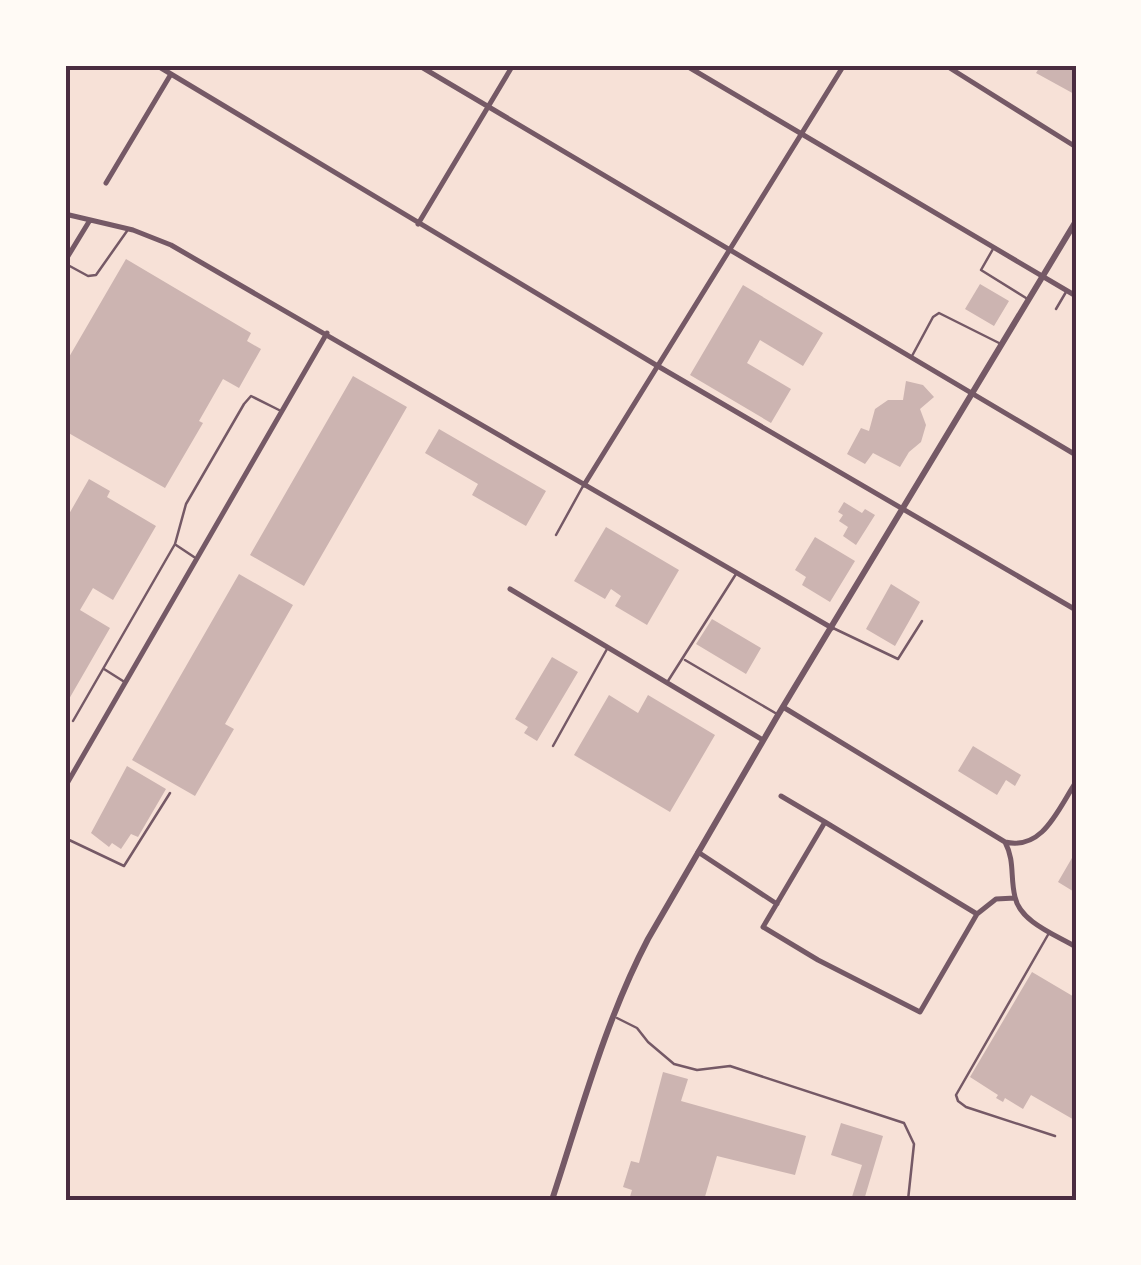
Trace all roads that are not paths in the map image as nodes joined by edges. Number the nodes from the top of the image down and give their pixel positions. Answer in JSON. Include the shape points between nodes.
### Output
{"nodes":[{"id":1,"x":156,"y":65,"type":"edge"},
{"id":2,"x":418,"y":65,"type":"edge"},
{"id":3,"x":514,"y":65,"type":"edge"},
{"id":4,"x":685,"y":65,"type":"edge"},
{"id":5,"x":844,"y":65,"type":"edge"},
{"id":6,"x":944,"y":65,"type":"edge"},
{"id":7,"x":172,"y":74,"type":"junction"},
{"id":8,"x":489,"y":106,"type":"junction"},
{"id":9,"x":799,"y":134,"type":"junction"},
{"id":10,"x":1076,"y":146,"type":"edge"},
{"id":11,"x":106,"y":183,"type":"dead end"},
{"id":12,"x":65,"y":214,"type":"edge"},
{"id":13,"x":90,"y":220,"type":"junction"},
{"id":14,"x":1076,"y":221,"type":"edge"},
{"id":15,"x":418,"y":224,"type":"junction"},
{"id":16,"x":129,"y":229,"type":"junction"},
{"id":17,"x":994,"y":248,"type":"junction"},
{"id":18,"x":728,"y":250,"type":"junction"},
{"id":19,"x":65,"y":262,"type":"edge"},
{"id":20,"x":1044,"y":276,"type":"junction"},
{"id":21,"x":1067,"y":290,"type":"junction"},
{"id":22,"x":1076,"y":295,"type":"edge"},
{"id":23,"x":1029,"y":300,"type":"junction"},
{"id":24,"x":1056,"y":309,"type":"dead end"},
{"id":25,"x":327,"y":332,"type":"junction"},
{"id":26,"x":1002,"y":344,"type":"junction"},
{"id":27,"x":910,"y":359,"type":"junction"},
{"id":28,"x":656,"y":365,"type":"junction"},
{"id":29,"x":971,"y":395,"type":"junction"},
{"id":30,"x":281,"y":411,"type":"junction"},
{"id":31,"x":1076,"y":456,"type":"edge"},
{"id":32,"x":584,"y":485,"type":"junction"},
{"id":33,"x":903,"y":508,"type":"junction"},
{"id":34,"x":556,"y":535,"type":"dead end"},
{"id":35,"x":174,"y":544,"type":"junction"},
{"id":36,"x":197,"y":558,"type":"junction"},
{"id":37,"x":736,"y":573,"type":"junction"},
{"id":38,"x":510,"y":589,"type":"dead end"},
{"id":39,"x":1076,"y":610,"type":"edge"},
{"id":40,"x":922,"y":620,"type":"dead end"},
{"id":41,"x":832,"y":628,"type":"junction"},
{"id":42,"x":608,"y":648,"type":"junction"},
{"id":43,"x":682,"y":658,"type":"junction"},
{"id":44,"x":103,"y":668,"type":"junction"},
{"id":45,"x":125,"y":682,"type":"junction"},
{"id":46,"x":667,"y":683,"type":"junction"},
{"id":47,"x":780,"y":711,"type":"junction"},
{"id":48,"x":72,"y":722,"type":"dead end"},
{"id":49,"x":763,"y":740,"type":"junction"},
{"id":50,"x":552,"y":746,"type":"dead end"},
{"id":51,"x":1076,"y":782,"type":"edge"},
{"id":52,"x":65,"y":787,"type":"edge"},
{"id":53,"x":170,"y":793,"type":"dead end"},
{"id":54,"x":781,"y":796,"type":"dead end"},
{"id":55,"x":825,"y":822,"type":"junction"},
{"id":56,"x":65,"y":838,"type":"edge"},
{"id":57,"x":1005,"y":842,"type":"junction"},
{"id":58,"x":698,"y":852,"type":"junction"},
{"id":59,"x":1015,"y":898,"type":"junction"},
{"id":60,"x":777,"y":904,"type":"junction"},
{"id":61,"x":977,"y":914,"type":"junction"},
{"id":62,"x":1050,"y":931,"type":"junction"},
{"id":63,"x":1076,"y":947,"type":"edge"},
{"id":64,"x":614,"y":1016,"type":"junction"},
{"id":65,"x":1055,"y":1136,"type":"dead end"},
{"id":66,"x":552,"y":1200,"type":"edge"},
{"id":67,"x":908,"y":1200,"type":"edge"}],
"edges":[{"from":1,"to":7,"type":"street"},
{"from":2,"to":8,"type":"street"},
{"from":3,"to":8,"type":"street"},
{"from":4,"to":9,"type":"street"},
{"from":5,"to":9,"type":"street"},
{"from":6,"to":10,"type":"street"},
{"from":7,"to":11,"type":"street"},
{"from":7,"to":15,"type":"street"},
{"from":8,"to":15,"type":"street"},
{"from":8,"to":18,"type":"street"},
{"from":9,"to":17,"type":"street"},
{"from":9,"to":18,"type":"street"},
{"from":12,"to":13,"type":"street"},
{"from":13,"to":16,"type":"street"},
{"from":13,"to":19,"type":"street"},
{"from":14,"to":20,"type":"street"},
{"from":15,"to":28,"type":"street"},
{"from":16,"to":19,"type":"lane","via":[[96,275]]},
{"from":16,"to":25,"type":"street","via":[[171,245]]},
{"from":17,"to":20,"type":"street"},
{"from":17,"to":23,"type":"lane","via":[[981,270]]},
{"from":18,"to":27,"type":"street"},
{"from":18,"to":28,"type":"street"},
{"from":20,"to":21,"type":"street"},
{"from":20,"to":23,"type":"street"},
{"from":21,"to":22,"type":"street"},
{"from":21,"to":24,"type":"lane"},
{"from":23,"to":26,"type":"street"},
{"from":25,"to":30,"type":"street"},
{"from":25,"to":32,"type":"street"},
{"from":26,"to":27,"type":"lane","via":[[938,312]]},
{"from":26,"to":29,"type":"street"},
{"from":27,"to":29,"type":"street"},
{"from":28,"to":32,"type":"street"},
{"from":28,"to":33,"type":"street"},
{"from":29,"to":31,"type":"street"},
{"from":29,"to":33,"type":"street"},
{"from":30,"to":35,"type":"lane","via":[[251,396],[193,492]]},
{"from":30,"to":36,"type":"street"},
{"from":32,"to":34,"type":"lane"},
{"from":32,"to":37,"type":"street"},
{"from":33,"to":39,"type":"street"},
{"from":33,"to":41,"type":"street"},
{"from":35,"to":36,"type":"lane"},
{"from":35,"to":44,"type":"lane"},
{"from":36,"to":45,"type":"street"},
{"from":37,"to":41,"type":"street"},
{"from":37,"to":43,"type":"lane"},
{"from":38,"to":42,"type":"street"},
{"from":40,"to":41,"type":"lane","via":[[898,659]]},
{"from":41,"to":47,"type":"street"},
{"from":42,"to":46,"type":"street"},
{"from":42,"to":50,"type":"lane"},
{"from":43,"to":46,"type":"lane"},
{"from":43,"to":47,"type":"lane"},
{"from":44,"to":45,"type":"lane"},
{"from":44,"to":48,"type":"lane"},
{"from":45,"to":52,"type":"street"},
{"from":46,"to":49,"type":"street"},
{"from":47,"to":49,"type":"street"},
{"from":47,"to":57,"type":"street"},
{"from":49,"to":58,"type":"street"},
{"from":51,"to":57,"type":"street","via":[[1041,835],[1029,843]]},
{"from":53,"to":56,"type":"lane","via":[[124,866]]},
{"from":54,"to":55,"type":"street"},
{"from":55,"to":60,"type":"street"},
{"from":55,"to":61,"type":"street"},
{"from":57,"to":59,"type":"street","via":[[1013,857]]},
{"from":58,"to":60,"type":"street"},
{"from":58,"to":64,"type":"street","via":[[628,976]]},
{"from":59,"to":61,"type":"street","via":[[996,898]]},
{"from":59,"to":62,"type":"street","via":[[1028,918]]},
{"from":60,"to":61,"type":"street","via":[[763,927],[920,1012]]},
{"from":62,"to":63,"type":"street"},
{"from":62,"to":65,"type":"lane","via":[[956,1095],[966,1107]]},
{"from":64,"to":66,"type":"street"},
{"from":64,"to":67,"type":"lane","via":[[638,1028],[674,1064],[697,1070],[730,1066],[904,1124],[914,1144]]}]}
